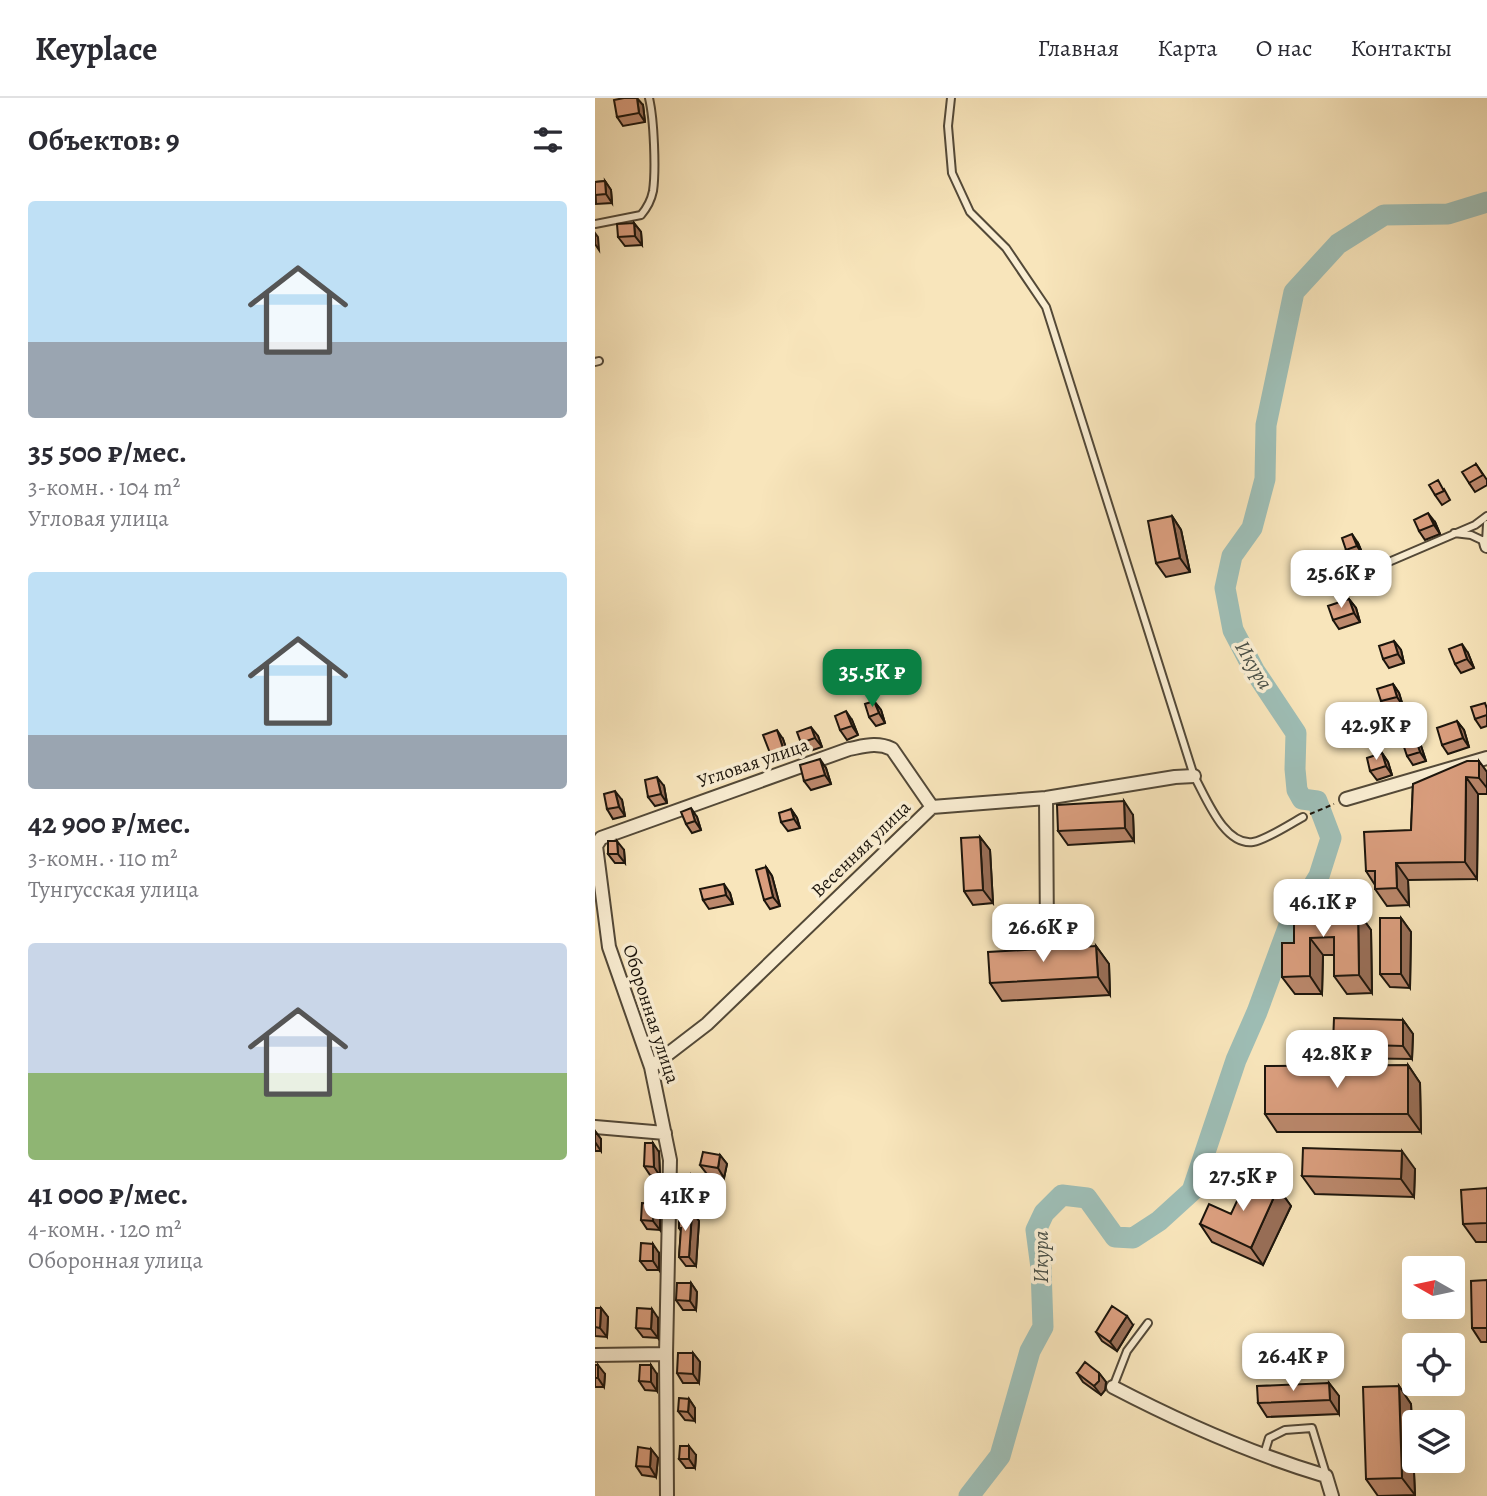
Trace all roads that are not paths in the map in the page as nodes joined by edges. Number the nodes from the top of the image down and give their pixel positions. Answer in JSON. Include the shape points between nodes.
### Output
{"nodes":[{"id":1,"x":649,"y":98,"type":"edge"},
{"id":2,"x":951,"y":98,"type":"edge"},
{"id":3,"x":595,"y":224,"type":"edge"},
{"id":4,"x":1487,"y":516,"type":"edge"},
{"id":5,"x":1487,"y":524,"type":"edge"},
{"id":6,"x":1452,"y":533,"type":"junction"},
{"id":7,"x":1486,"y":544,"type":"edge"},
{"id":8,"x":1384,"y":565,"type":"dead end"},
{"id":9,"x":1487,"y":758,"type":"edge"},
{"id":10,"x":1194,"y":776,"type":"junction"},
{"id":11,"x":1046,"y":797,"type":"junction"},
{"id":12,"x":1346,"y":799,"type":"road end"},
{"id":13,"x":932,"y":807,"type":"junction"},
{"id":14,"x":1303,"y":817,"type":"road end"},
{"id":15,"x":601,"y":838,"type":"joint"},
{"id":16,"x":1047,"y":936,"type":"dead end"},
{"id":17,"x":595,"y":947,"type":"edge"},
{"id":18,"x":609,"y":947,"type":"junction"},
{"id":19,"x":651,"y":1067,"type":"junction"},
{"id":20,"x":595,"y":1127,"type":"edge"},
{"id":21,"x":665,"y":1133,"type":"junction"},
{"id":22,"x":1148,"y":1324,"type":"dead end"},
{"id":23,"x":666,"y":1354,"type":"junction"},
{"id":24,"x":595,"y":1355,"type":"edge"},
{"id":25,"x":1113,"y":1387,"type":"joint"},
{"id":26,"x":1270,"y":1459,"type":"junction"},
{"id":27,"x":1326,"y":1476,"type":"junction"},
{"id":28,"x":667,"y":1496,"type":"edge"},
{"id":29,"x":1332,"y":1496,"type":"edge"}],
"edges":[{"from":1,"to":3,"type":"lane","via":[[653,191],[648,206],[641,215]]},
{"from":2,"to":10,"type":"lane","via":[[952,173],[970,212],[1006,248],[1046,307]]},
{"from":4,"to":6,"type":"lane"},
{"from":5,"to":7,"type":"lane"},
{"from":6,"to":7,"type":"lane","via":[[1471,535]]},
{"from":6,"to":8,"type":"lane"},
{"from":9,"to":12,"type":"street"},
{"from":10,"to":11,"type":"street","name":"Весенняя улица"},
{"from":10,"to":14,"type":"lane","via":[[1223,828],[1239,841],[1254,842]]},
{"from":11,"to":13,"type":"street","name":"Весенняя улица"},
{"from":11,"to":16,"type":"street"},
{"from":13,"to":15,"type":"street","name":"Угловая улица","via":[[892,749],[871,744]]},
{"from":13,"to":19,"type":"street","name":"Весенняя улица","via":[[707,1024]]},
{"from":15,"to":18,"type":"street","name":"Оборонная улица","via":[[596,846]]},
{"from":17,"to":18,"type":"street"},
{"from":18,"to":19,"type":"street","name":"Оборонная улица"},
{"from":19,"to":21,"type":"street","name":"Оборонная улица"},
{"from":20,"to":21,"type":"street"},
{"from":21,"to":23,"type":"street","name":"Оборонная улица","via":[[670,1160]]},
{"from":22,"to":25,"type":"lane","via":[[1127,1352]]},
{"from":23,"to":24,"type":"street"},
{"from":23,"to":28,"type":"street","name":"Оборонная улица"},
{"from":25,"to":26,"type":"street"},
{"from":26,"to":27,"type":"street"},
{"from":26,"to":27,"type":"lane","via":[[1265,1451],[1269,1438],[1285,1430],[1312,1428]]},
{"from":27,"to":29,"type":"street"}]}
